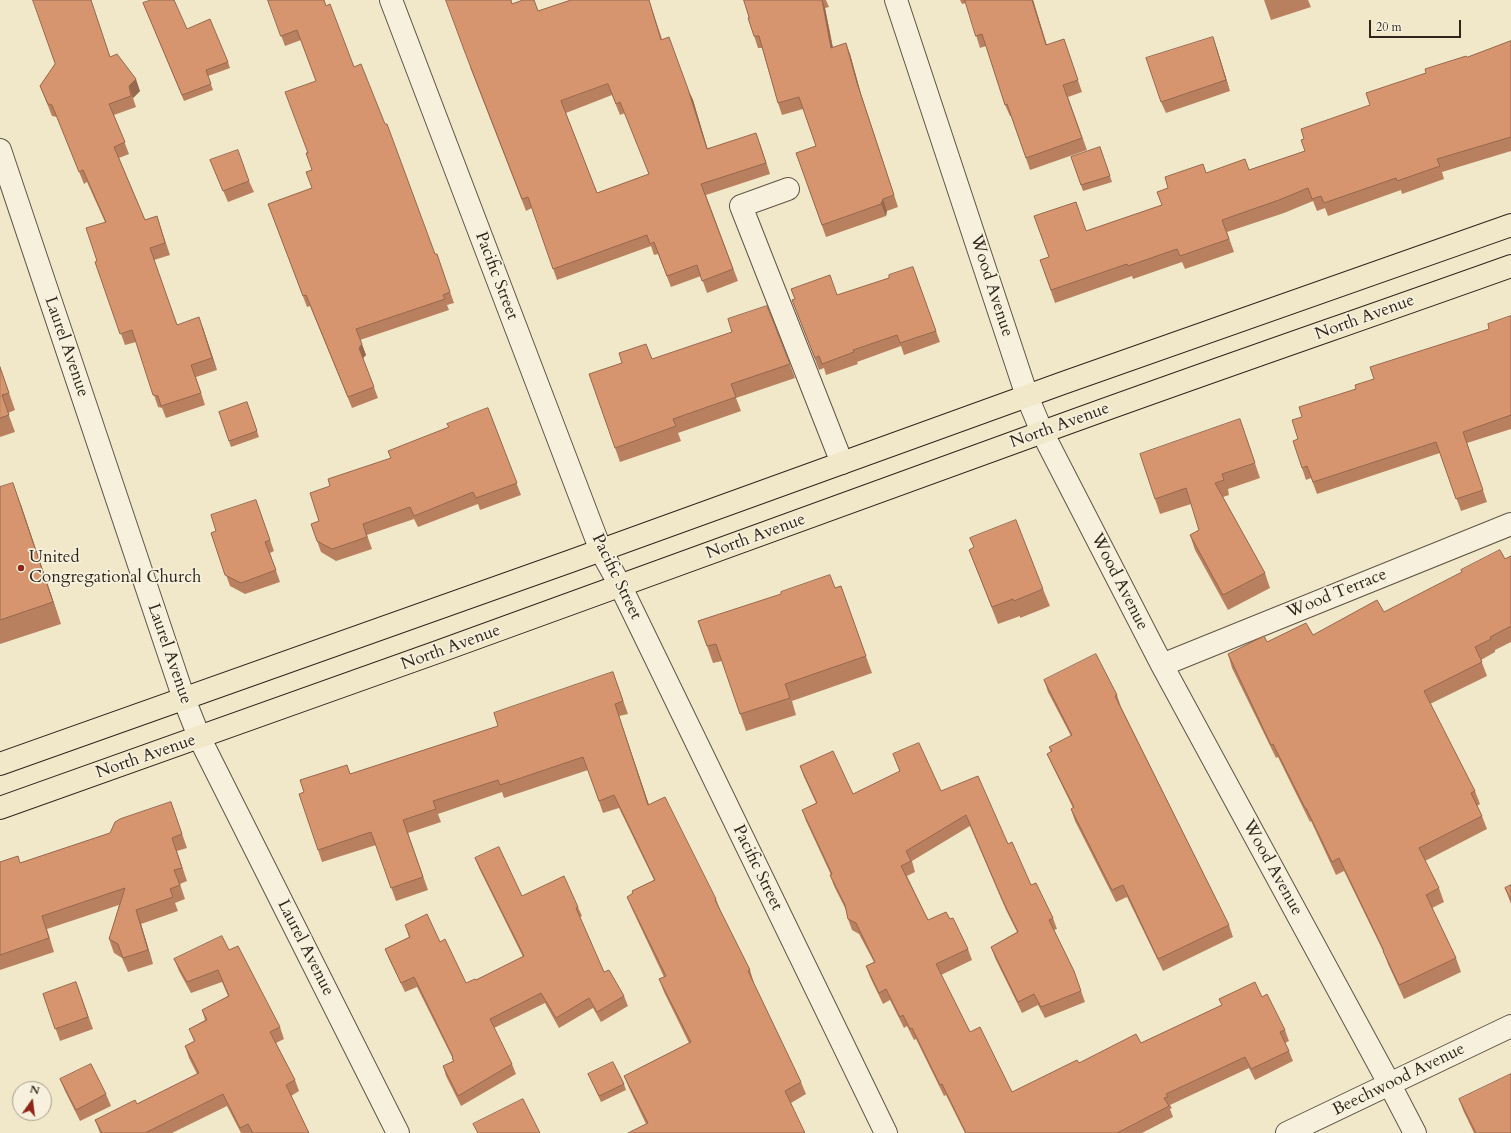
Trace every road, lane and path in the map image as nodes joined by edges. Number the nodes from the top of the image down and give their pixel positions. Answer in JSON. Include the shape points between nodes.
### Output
{"nodes":[{"id":1,"x":391,"y":0,"type":"edge"},
{"id":2,"x":896,"y":0,"type":"edge"},
{"id":3,"x":0,"y":151,"type":"edge"},
{"id":4,"x":788,"y":189,"type":"dead end"},
{"id":5,"x":1511,"y":225,"type":"edge"},
{"id":6,"x":1511,"y":266,"type":"edge"},
{"id":7,"x":1027,"y":396,"type":"junction"},
{"id":8,"x":1042,"y":432,"type":"junction"},
{"id":9,"x":842,"y":463,"type":"junction"},
{"id":10,"x":1511,"y":524,"type":"edge"},
{"id":11,"x":601,"y":551,"type":"junction"},
{"id":12,"x":621,"y":587,"type":"junction"},
{"id":13,"x":1162,"y":665,"type":"junction"},
{"id":14,"x":184,"y":699,"type":"junction"},
{"id":15,"x":200,"y":739,"type":"junction"},
{"id":16,"x":0,"y":764,"type":"edge"},
{"id":17,"x":0,"y":808,"type":"edge"},
{"id":18,"x":1511,"y":1026,"type":"edge"},
{"id":19,"x":1390,"y":1085,"type":"junction"},
{"id":20,"x":398,"y":1133,"type":"edge"},
{"id":21,"x":886,"y":1133,"type":"edge"},
{"id":22,"x":1287,"y":1133,"type":"edge"},
{"id":23,"x":1415,"y":1133,"type":"edge"}],
"edges":[{"from":1,"to":11,"type":"street","name":"Pacific Street"},
{"from":2,"to":7,"type":"street","name":"Wood Avenue"},
{"from":3,"to":14,"type":"street","name":"Laurel Avenue"},
{"from":4,"to":9,"type":"street","via":[[741,206]]},
{"from":5,"to":7,"type":"main road"},
{"from":6,"to":8,"type":"main road","name":"North Avenue"},
{"from":7,"to":8,"type":"street","name":"Wood Avenue"},
{"from":7,"to":9,"type":"main road"},
{"from":8,"to":12,"type":"main road","name":"North Avenue"},
{"from":8,"to":13,"type":"street","name":"Wood Avenue"},
{"from":9,"to":11,"type":"main road"},
{"from":10,"to":13,"type":"street","name":"Wood Terrace"},
{"from":11,"to":12,"type":"street","name":"Pacific Street"},
{"from":11,"to":14,"type":"main road"},
{"from":12,"to":15,"type":"main road","name":"North Avenue"},
{"from":12,"to":21,"type":"street","name":"Pacific Street"},
{"from":13,"to":19,"type":"street","name":"Wood Avenue"},
{"from":14,"to":15,"type":"street","name":"Laurel Avenue"},
{"from":14,"to":16,"type":"main road"},
{"from":15,"to":17,"type":"main road","name":"North Avenue"},
{"from":15,"to":20,"type":"street","name":"Laurel Avenue"},
{"from":18,"to":19,"type":"street","name":"Beechwood Avenue"},
{"from":19,"to":22,"type":"street","name":"Beechwood Avenue"},
{"from":19,"to":23,"type":"street","name":"Wood Avenue"}]}
